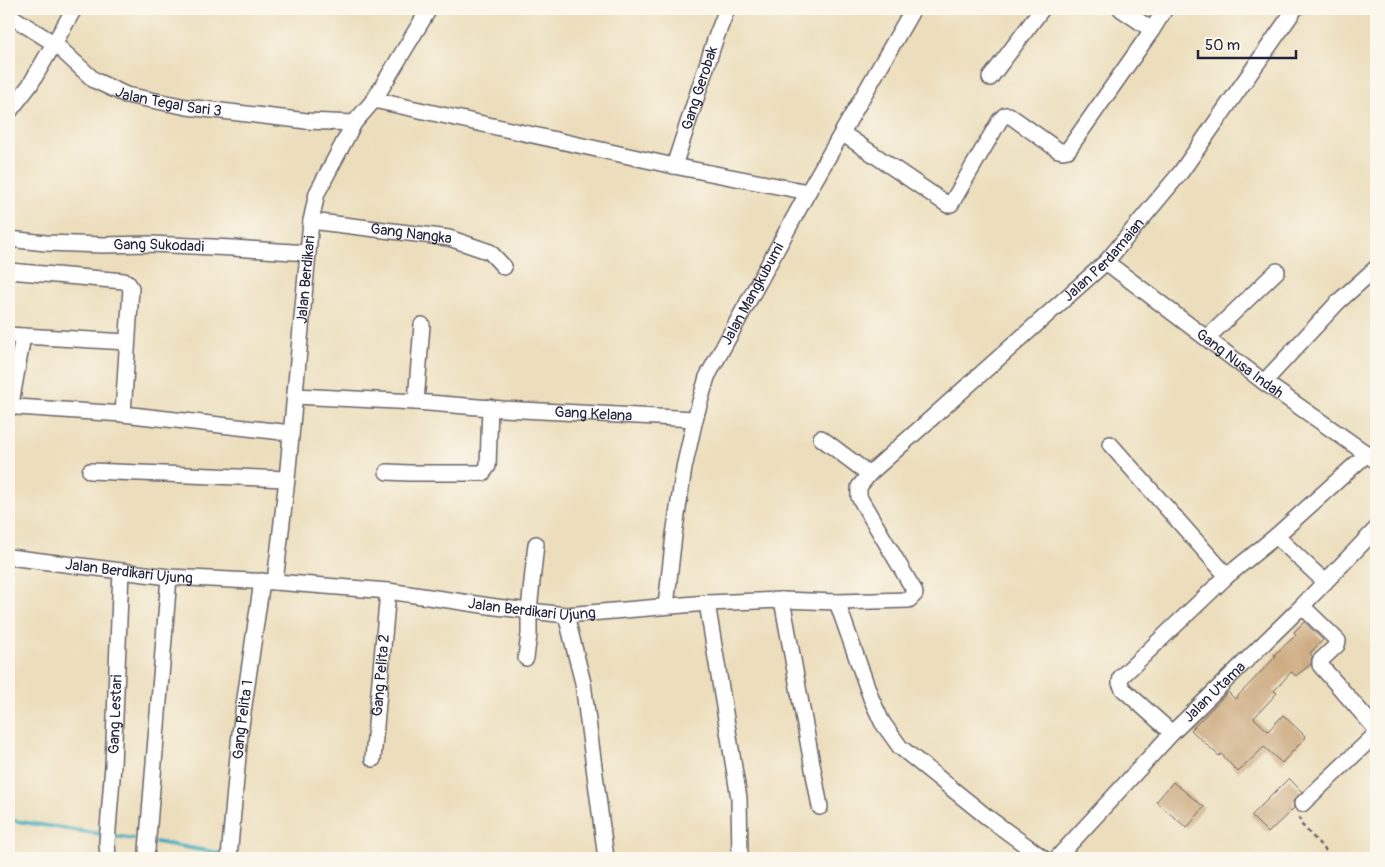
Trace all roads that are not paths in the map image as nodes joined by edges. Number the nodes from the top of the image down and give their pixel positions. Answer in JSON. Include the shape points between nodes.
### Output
{"nodes":[{"id":1,"x":74,"y":9,"type":"edge"},
{"id":2,"x":429,"y":9,"type":"edge"},
{"id":3,"x":727,"y":9,"type":"edge"},
{"id":4,"x":913,"y":9,"type":"edge"},
{"id":5,"x":1042,"y":9,"type":"edge"},
{"id":6,"x":1121,"y":9,"type":"edge"},
{"id":7,"x":1165,"y":9,"type":"edge"},
{"id":8,"x":1294,"y":9,"type":"edge"},
{"id":9,"x":9,"y":15,"type":"edge"},
{"id":10,"x":1152,"y":30,"type":"junction"},
{"id":11,"x":55,"y":44,"type":"junction"},
{"id":12,"x":990,"y":78,"type":"dead end"},
{"id":13,"x":374,"y":100,"type":"junction"},
{"id":14,"x":9,"y":112,"type":"edge"},
{"id":15,"x":354,"y":123,"type":"junction"},
{"id":16,"x":842,"y":133,"type":"junction"},
{"id":17,"x":674,"y":166,"type":"junction"},
{"id":18,"x":808,"y":192,"type":"junction"},
{"id":19,"x":311,"y":221,"type":"junction"},
{"id":20,"x":9,"y":239,"type":"edge"},
{"id":21,"x":308,"y":253,"type":"junction"},
{"id":22,"x":1106,"y":262,"type":"junction"},
{"id":23,"x":504,"y":267,"type":"dead end"},
{"id":24,"x":1376,"y":268,"type":"edge"},
{"id":25,"x":9,"y":271,"type":"edge"},
{"id":26,"x":1277,"y":271,"type":"dead end"},
{"id":27,"x":422,"y":325,"type":"dead end"},
{"id":28,"x":16,"y":335,"type":"edge"},
{"id":29,"x":1207,"y":338,"type":"junction"},
{"id":30,"x":127,"y":342,"type":"junction"},
{"id":31,"x":1264,"y":382,"type":"junction"},
{"id":32,"x":295,"y":396,"type":"junction"},
{"id":33,"x":416,"y":402,"type":"junction"},
{"id":34,"x":490,"y":407,"type":"junction"},
{"id":35,"x":123,"y":414,"type":"junction"},
{"id":36,"x":695,"y":419,"type":"junction"},
{"id":37,"x":291,"y":432,"type":"junction"},
{"id":38,"x":822,"y":438,"type":"dead end"},
{"id":39,"x":1110,"y":444,"type":"dead end"},
{"id":40,"x":1372,"y":457,"type":"edge"},
{"id":41,"x":90,"y":471,"type":"dead end"},
{"id":42,"x":387,"y":472,"type":"dead end"},
{"id":43,"x":869,"y":474,"type":"junction"},
{"id":44,"x":287,"y":479,"type":"junction"},
{"id":45,"x":1376,"y":528,"type":"edge"},
{"id":46,"x":1276,"y":536,"type":"junction"},
{"id":47,"x":536,"y":544,"type":"dead end"},
{"id":48,"x":9,"y":557,"type":"edge"},
{"id":49,"x":121,"y":571,"type":"junction"},
{"id":50,"x":1228,"y":576,"type":"junction"},
{"id":51,"x":168,"y":577,"type":"junction"},
{"id":52,"x":269,"y":582,"type":"junction"},
{"id":53,"x":1325,"y":582,"type":"junction"},
{"id":54,"x":388,"y":591,"type":"junction"},
{"id":55,"x":782,"y":600,"type":"junction"},
{"id":56,"x":837,"y":602,"type":"junction"},
{"id":57,"x":706,"y":603,"type":"junction"},
{"id":58,"x":666,"y":606,"type":"junction"},
{"id":59,"x":1302,"y":606,"type":"junction"},
{"id":60,"x":529,"y":610,"type":"junction"},
{"id":61,"x":566,"y":615,"type":"junction"},
{"id":62,"x":526,"y":658,"type":"dead end"},
{"id":63,"x":1376,"y":729,"type":"edge"},
{"id":64,"x":1172,"y":733,"type":"junction"},
{"id":65,"x":1376,"y":734,"type":"edge"},
{"id":66,"x":373,"y":759,"type":"dead end"},
{"id":67,"x":1302,"y":804,"type":"road end"},
{"id":68,"x":820,"y":807,"type":"dead end"},
{"id":69,"x":147,"y":850,"type":"dead end"},
{"id":70,"x":108,"y":858,"type":"edge"},
{"id":71,"x":229,"y":858,"type":"edge"},
{"id":72,"x":606,"y":858,"type":"edge"},
{"id":73,"x":740,"y":858,"type":"edge"},
{"id":74,"x":1042,"y":858,"type":"edge"},
{"id":75,"x":1057,"y":858,"type":"edge"}],
"edges":[{"from":1,"to":11,"type":"street"},
{"from":2,"to":13,"type":"street","name":"Jalan Berdikari"},
{"from":3,"to":17,"type":"street","name":"Gang Gerobak"},
{"from":4,"to":16,"type":"street","name":"Jalan Mangkubumi"},
{"from":5,"to":12,"type":"street"},
{"from":6,"to":10,"type":"street"},
{"from":7,"to":10,"type":"street"},
{"from":8,"to":22,"type":"street","name":"Jalan Perdamaian","via":[[1181,172]]},
{"from":9,"to":11,"type":"street","name":"Jalan Tegal Sari 3"},
{"from":10,"to":16,"type":"street","via":[[1068,150],[1058,150],[1009,114],[1005,115],[948,205]]},
{"from":11,"to":14,"type":"street"},
{"from":11,"to":15,"type":"street","name":"Jalan Tegal Sari 3","via":[[94,80],[126,95],[187,107]]},
{"from":13,"to":15,"type":"street","name":"Jalan Berdikari"},
{"from":13,"to":17,"type":"street"},
{"from":15,"to":19,"type":"street","name":"Jalan Berdikari","via":[[316,193]]},
{"from":16,"to":18,"type":"street","name":"Jalan Mangkubumi"},
{"from":17,"to":18,"type":"street"},
{"from":18,"to":36,"type":"street","name":"Jalan Mangkubumi","via":[[707,377]]},
{"from":19,"to":21,"type":"street","name":"Jalan Berdikari"},
{"from":19,"to":23,"type":"street","name":"Gang Nangka","via":[[449,238],[490,252]]},
{"from":20,"to":21,"type":"street","name":"Gang Sukodadi"},
{"from":21,"to":32,"type":"street","name":"Jalan Berdikari"},
{"from":22,"to":29,"type":"street","name":"Gang Nusa Indah"},
{"from":22,"to":43,"type":"street","name":"Jalan Perdamaian"},
{"from":24,"to":31,"type":"street","via":[[1338,302]]},
{"from":25,"to":30,"type":"street","via":[[127,282],[131,288]]},
{"from":26,"to":29,"type":"street"},
{"from":27,"to":33,"type":"street"},
{"from":28,"to":30,"type":"street"},
{"from":28,"to":35,"type":"street","via":[[14,406]]},
{"from":29,"to":31,"type":"street","name":"Gang Nusa Indah"},
{"from":30,"to":35,"type":"street"},
{"from":31,"to":40,"type":"street","name":"Gang Nusa Indah"},
{"from":32,"to":33,"type":"street","name":"Gang Kelana"},
{"from":32,"to":37,"type":"street","name":"Jalan Berdikari"},
{"from":33,"to":34,"type":"street","name":"Gang Kelana"},
{"from":34,"to":36,"type":"street","name":"Gang Kelana"},
{"from":34,"to":42,"type":"street","via":[[488,466],[483,473]]},
{"from":35,"to":37,"type":"street"},
{"from":36,"to":58,"type":"street","name":"Jalan Mangkubumi","via":[[681,487]]},
{"from":37,"to":44,"type":"street","name":"Jalan Berdikari"},
{"from":38,"to":43,"type":"street"},
{"from":39,"to":50,"type":"street"},
{"from":40,"to":46,"type":"street"},
{"from":41,"to":44,"type":"street"},
{"from":43,"to":56,"type":"street","name":"Jalan Berdikari Ujung","via":[[859,487],[859,497],[915,594],[909,600]]},
{"from":44,"to":52,"type":"street","name":"Jalan Berdikari"},
{"from":45,"to":53,"type":"street","name":"Jalan Utama"},
{"from":46,"to":50,"type":"street"},
{"from":46,"to":53,"type":"street"},
{"from":47,"to":60,"type":"street"},
{"from":48,"to":49,"type":"street","name":"Jalan Berdikari Ujung"},
{"from":49,"to":51,"type":"street","name":"Jalan Berdikari Ujung"},
{"from":49,"to":70,"type":"street","name":"Gang Lestari"},
{"from":50,"to":64,"type":"street","via":[[1121,677],[1123,689]]},
{"from":51,"to":52,"type":"street","name":"Jalan Berdikari Ujung"},
{"from":51,"to":69,"type":"street"},
{"from":52,"to":54,"type":"street","name":"Jalan Berdikari Ujung"},
{"from":52,"to":71,"type":"street","name":"Gang Pelita 1","via":[[240,733]]},
{"from":53,"to":59,"type":"street","name":"Jalan Utama"},
{"from":54,"to":60,"type":"street","name":"Jalan Berdikari Ujung"},
{"from":54,"to":66,"type":"street","name":"Gang Pelita 2"},
{"from":55,"to":56,"type":"street","name":"Jalan Berdikari Ujung"},
{"from":55,"to":57,"type":"street","name":"Jalan Berdikari Ujung"},
{"from":55,"to":68,"type":"street"},
{"from":56,"to":74,"type":"street","via":[[871,698],[882,722],[900,747]]},
{"from":57,"to":58,"type":"street","name":"Jalan Berdikari Ujung"},
{"from":57,"to":73,"type":"street","via":[[739,798]]},
{"from":58,"to":61,"type":"street","name":"Jalan Berdikari Ujung"},
{"from":59,"to":63,"type":"street","via":[[1338,641],[1320,665]]},
{"from":59,"to":64,"type":"street","name":"Jalan Utama"},
{"from":60,"to":61,"type":"street","name":"Jalan Berdikari Ujung"},
{"from":60,"to":62,"type":"street"},
{"from":61,"to":72,"type":"street","via":[[583,683]]},
{"from":64,"to":75,"type":"street","name":"Jalan Utama"},
{"from":65,"to":67,"type":"street"}]}
